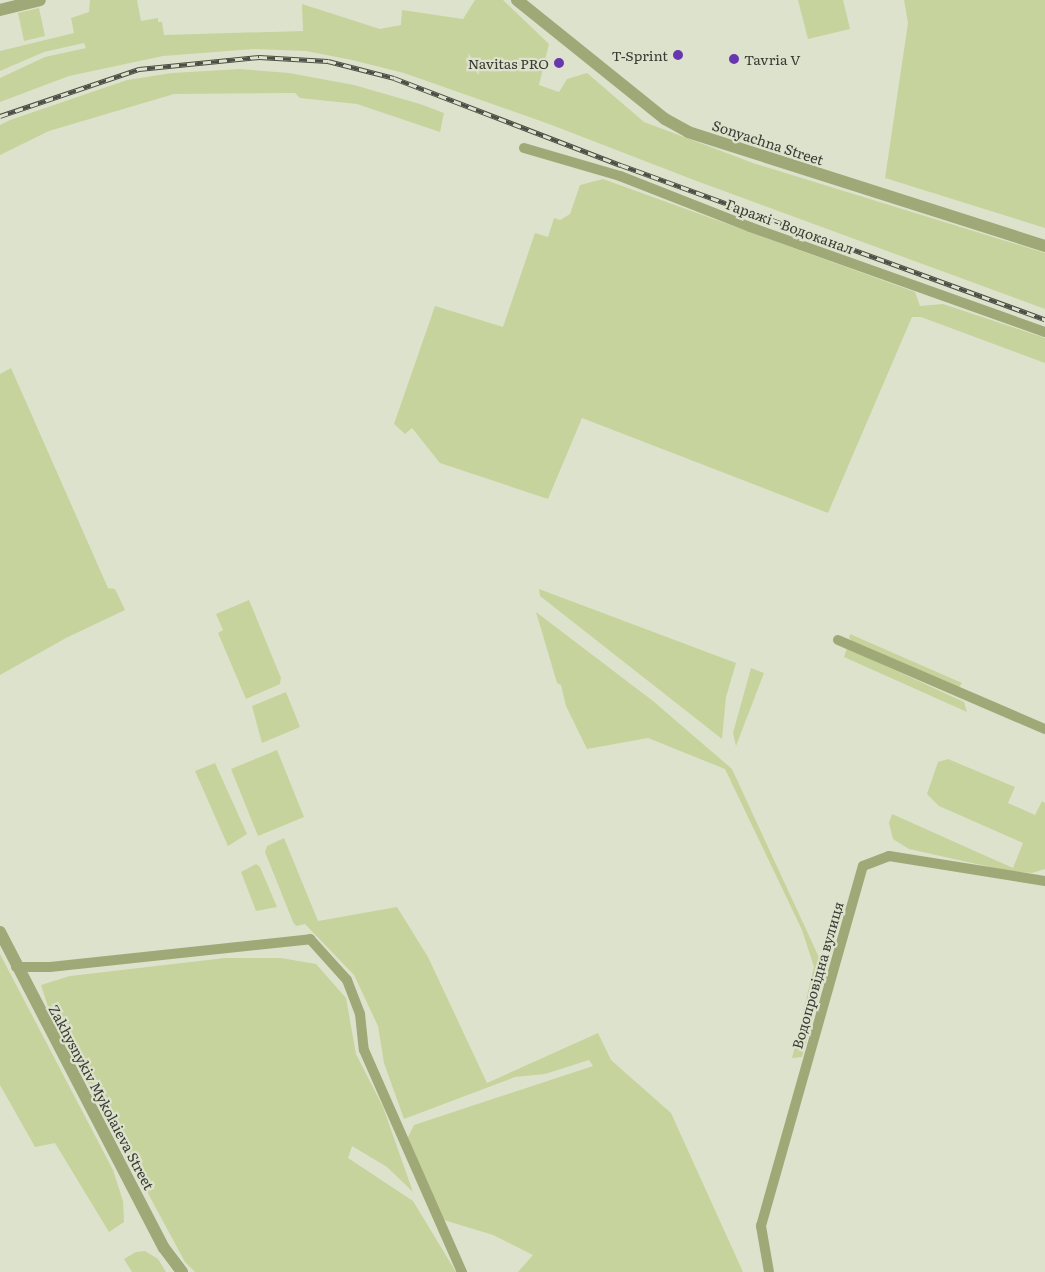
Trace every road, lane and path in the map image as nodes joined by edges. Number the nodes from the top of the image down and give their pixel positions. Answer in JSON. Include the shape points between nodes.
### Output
{"nodes":[{"id":1,"x":40,"y":0,"type":"edge"},
{"id":2,"x":517,"y":0,"type":"edge"},
{"id":3,"x":0,"y":10,"type":"edge"},
{"id":4,"x":524,"y":148,"type":"dead end"},
{"id":5,"x":1045,"y":246,"type":"edge"},
{"id":6,"x":1045,"y":332,"type":"edge"},
{"id":7,"x":838,"y":640,"type":"dead end"},
{"id":8,"x":1045,"y":729,"type":"edge"},
{"id":9,"x":1045,"y":881,"type":"edge"},
{"id":10,"x":0,"y":932,"type":"edge"},
{"id":11,"x":16,"y":967,"type":"junction"},
{"id":12,"x":182,"y":1272,"type":"edge"},
{"id":13,"x":462,"y":1272,"type":"edge"},
{"id":14,"x":769,"y":1272,"type":"edge"}],
"edges":[{"from":1,"to":3,"type":"street"},
{"from":2,"to":5,"type":"street","name":"Sonyachna Street","via":[[665,119],[688,132]]},
{"from":4,"to":6,"type":"street","name":"Гаражі - Водоканал","via":[[620,176],[750,227]]},
{"from":7,"to":8,"type":"street"},
{"from":9,"to":14,"type":"street","name":"Водопровідна вулиця","via":[[889,856],[863,866],[761,1226]]},
{"from":10,"to":11,"type":"street","name":"Zakhysnykiv Mykolaieva Street"},
{"from":11,"to":12,"type":"street","name":"Zakhysnykiv Mykolaieva Street","via":[[164,1248]]},
{"from":11,"to":13,"type":"street","via":[[50,967],[310,940],[347,980],[360,1014],[364,1050]]}]}
